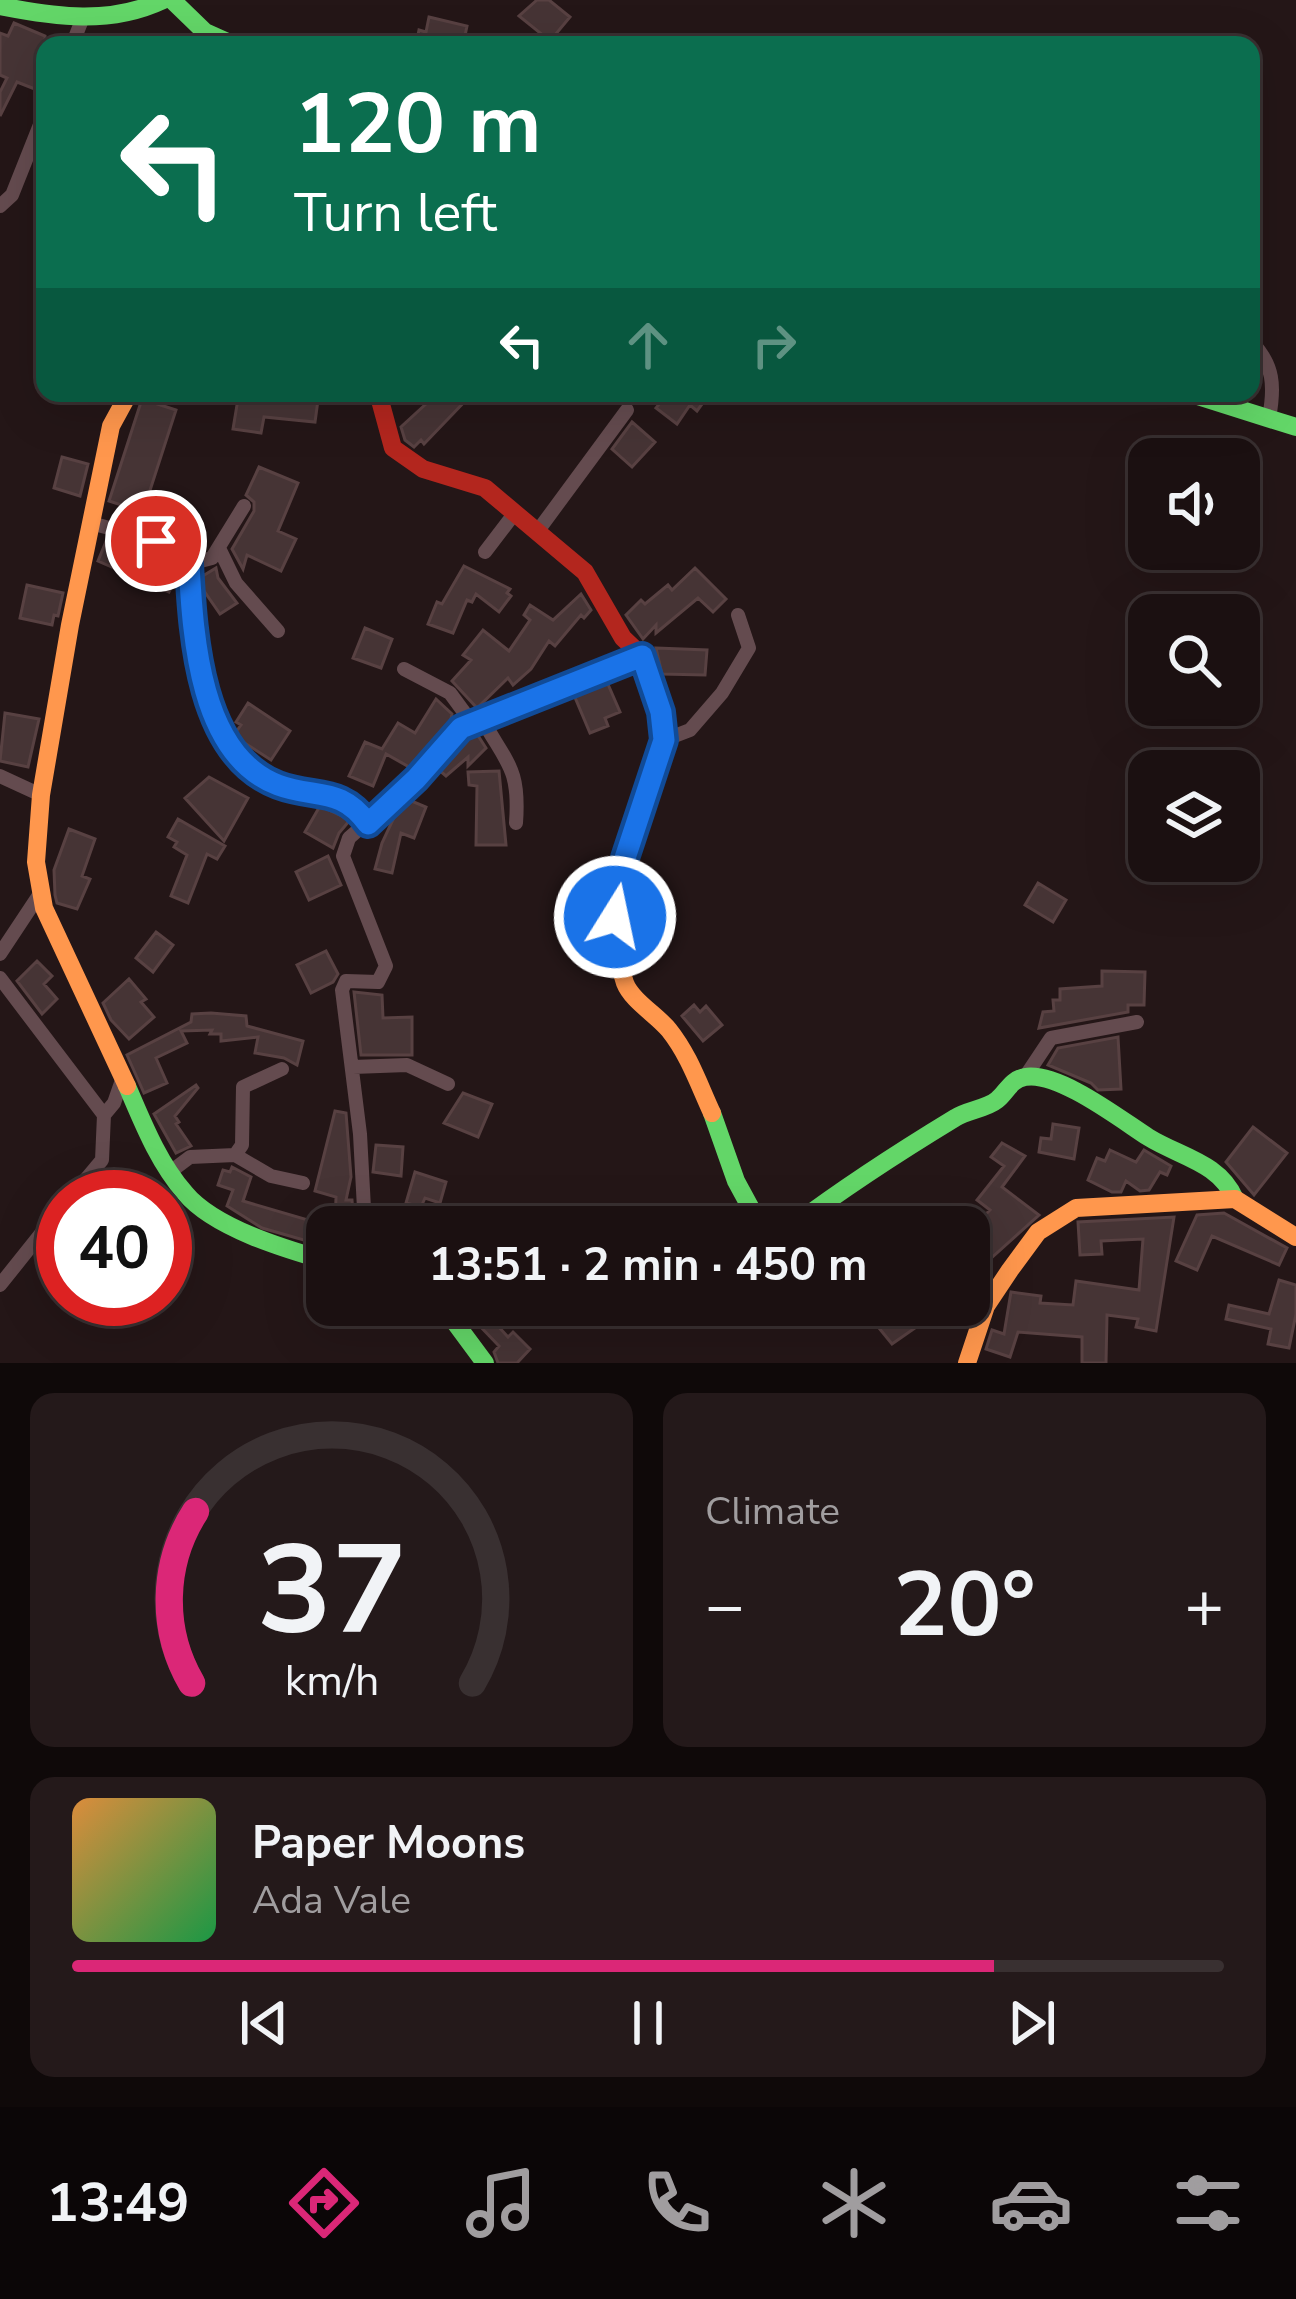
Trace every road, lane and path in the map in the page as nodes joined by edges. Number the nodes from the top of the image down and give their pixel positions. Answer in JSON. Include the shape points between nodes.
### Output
{"nodes":[{"id":1,"x":167,"y":0,"type":"edge"},
{"id":2,"x":4,"y":5,"type":"edge"},
{"id":3,"x":84,"y":16,"type":"junction"},
{"id":4,"x":76,"y":36,"type":"edge"},
{"id":5,"x":204,"y":36,"type":"edge"},
{"id":6,"x":36,"y":134,"type":"edge"},
{"id":7,"x":0,"y":206,"type":"edge"},
{"id":8,"x":1260,"y":350,"type":"edge"},
{"id":9,"x":124,"y":402,"type":"edge"},
{"id":10,"x":381,"y":402,"type":"edge"},
{"id":11,"x":1217,"y":402,"type":"edge"},
{"id":12,"x":627,"y":410,"type":"dead end"},
{"id":13,"x":1269,"y":418,"type":"junction"},
{"id":14,"x":1296,"y":427,"type":"edge"},
{"id":15,"x":244,"y":506,"type":"dead end"},
{"id":16,"x":514,"y":514,"type":"junction"},
{"id":17,"x":91,"y":523,"type":"junction"},
{"id":18,"x":537,"y":532,"type":"junction"},
{"id":19,"x":219,"y":548,"type":"junction"},
{"id":20,"x":485,"y":552,"type":"dead end"},
{"id":21,"x":189,"y":564,"type":"junction"},
{"id":22,"x":738,"y":615,"type":"dead end"},
{"id":23,"x":278,"y":631,"type":"dead end"},
{"id":24,"x":642,"y":656,"type":"junction"},
{"id":25,"x":404,"y":669,"type":"dead end"},
{"id":26,"x":477,"y":721,"type":"junction"},
{"id":27,"x":664,"y":740,"type":"junction"},
{"id":28,"x":0,"y":776,"type":"edge"},
{"id":29,"x":41,"y":795,"type":"junction"},
{"id":30,"x":516,"y":823,"type":"dead end"},
{"id":31,"x":368,"y":824,"type":"junction"},
{"id":32,"x":41,"y":892,"type":"junction"},
{"id":33,"x":0,"y":955,"type":"edge"},
{"id":34,"x":0,"y":978,"type":"edge"},
{"id":35,"x":1137,"y":1022,"type":"dead end"},
{"id":36,"x":352,"y":1066,"type":"junction"},
{"id":37,"x":282,"y":1069,"type":"dead end"},
{"id":38,"x":1024,"y":1077,"type":"junction"},
{"id":39,"x":122,"y":1080,"type":"junction"},
{"id":40,"x":448,"y":1084,"type":"dead end"},
{"id":41,"x":104,"y":1114,"type":"junction"},
{"id":42,"x":235,"y":1155,"type":"junction"},
{"id":43,"x":94,"y":1170,"type":"edge"},
{"id":44,"x":169,"y":1170,"type":"edge"},
{"id":45,"x":173,"y":1170,"type":"edge"},
{"id":46,"x":303,"y":1183,"type":"dead end"},
{"id":47,"x":1234,"y":1198,"type":"junction"},
{"id":48,"x":192,"y":1200,"type":"edge"},
{"id":49,"x":362,"y":1206,"type":"edge"},
{"id":50,"x":1296,"y":1237,"type":"edge"},
{"id":51,"x":36,"y":1240,"type":"edge"},
{"id":52,"x":306,"y":1255,"type":"edge"},
{"id":53,"x":0,"y":1285,"type":"edge"},
{"id":54,"x":458,"y":1326,"type":"edge"},
{"id":55,"x":485,"y":1363,"type":"edge"},
{"id":56,"x":968,"y":1363,"type":"edge"}],
"edges":[{"from":1,"to":3,"type":"street","via":[[131,14]]},
{"from":1,"to":5,"type":"street"},
{"from":2,"to":3,"type":"street"},
{"from":3,"to":4,"type":"street"},
{"from":6,"to":7,"type":"street"},
{"from":8,"to":13,"type":"street","via":[[1270,362]]},
{"from":9,"to":17,"type":"street","via":[[111,426]]},
{"from":10,"to":16,"type":"street","via":[[394,448],[424,469],[484,488]]},
{"from":11,"to":13,"type":"street"},
{"from":12,"to":18,"type":"street"},
{"from":13,"to":14,"type":"street"},
{"from":15,"to":19,"type":"street"},
{"from":16,"to":18,"type":"street"},
{"from":16,"to":20,"type":"street"},
{"from":17,"to":21,"type":"street","via":[[156,541]]},
{"from":17,"to":29,"type":"street"},
{"from":18,"to":24,"type":"street","via":[[585,572]]},
{"from":19,"to":21,"type":"street"},
{"from":19,"to":23,"type":"street","via":[[236,583]]},
{"from":21,"to":31,"type":"street","via":[[196,663],[225,741],[276,784],[328,793]]},
{"from":22,"to":27,"type":"street","via":[[749,648],[739,667],[690,730]]},
{"from":24,"to":26,"type":"street"},
{"from":24,"to":27,"type":"street"},
{"from":25,"to":26,"type":"street","via":[[450,692]]},
{"from":26,"to":30,"type":"street","via":[[510,761]]},
{"from":26,"to":31,"type":"street"},
{"from":27,"to":38,"type":"street","via":[[617,890],[626,986],[686,1055],[755,1216],[793,1226]]},
{"from":28,"to":29,"type":"street"},
{"from":29,"to":32,"type":"street"},
{"from":31,"to":36,"type":"street","via":[[349,838],[343,856],[386,966],[378,982],[346,981],[342,991]]},
{"from":32,"to":33,"type":"street"},
{"from":32,"to":39,"type":"street"},
{"from":34,"to":41,"type":"street"},
{"from":35,"to":38,"type":"street","via":[[1051,1038]]},
{"from":36,"to":40,"type":"street","via":[[407,1065]]},
{"from":36,"to":49,"type":"street"},
{"from":37,"to":42,"type":"street","via":[[243,1087]]},
{"from":38,"to":47,"type":"street","via":[[1071,1089],[1213,1168]]},
{"from":39,"to":41,"type":"street"},
{"from":39,"to":44,"type":"street"},
{"from":41,"to":43,"type":"street","via":[[102,1160]]},
{"from":42,"to":45,"type":"street","via":[[190,1157]]},
{"from":42,"to":46,"type":"street"},
{"from":47,"to":50,"type":"street"},
{"from":47,"to":56,"type":"street","via":[[1076,1208],[1038,1232],[1010,1270],[986,1306]]},
{"from":48,"to":52,"type":"street","via":[[256,1240]]},
{"from":51,"to":53,"type":"street"},
{"from":54,"to":55,"type":"street"}]}
